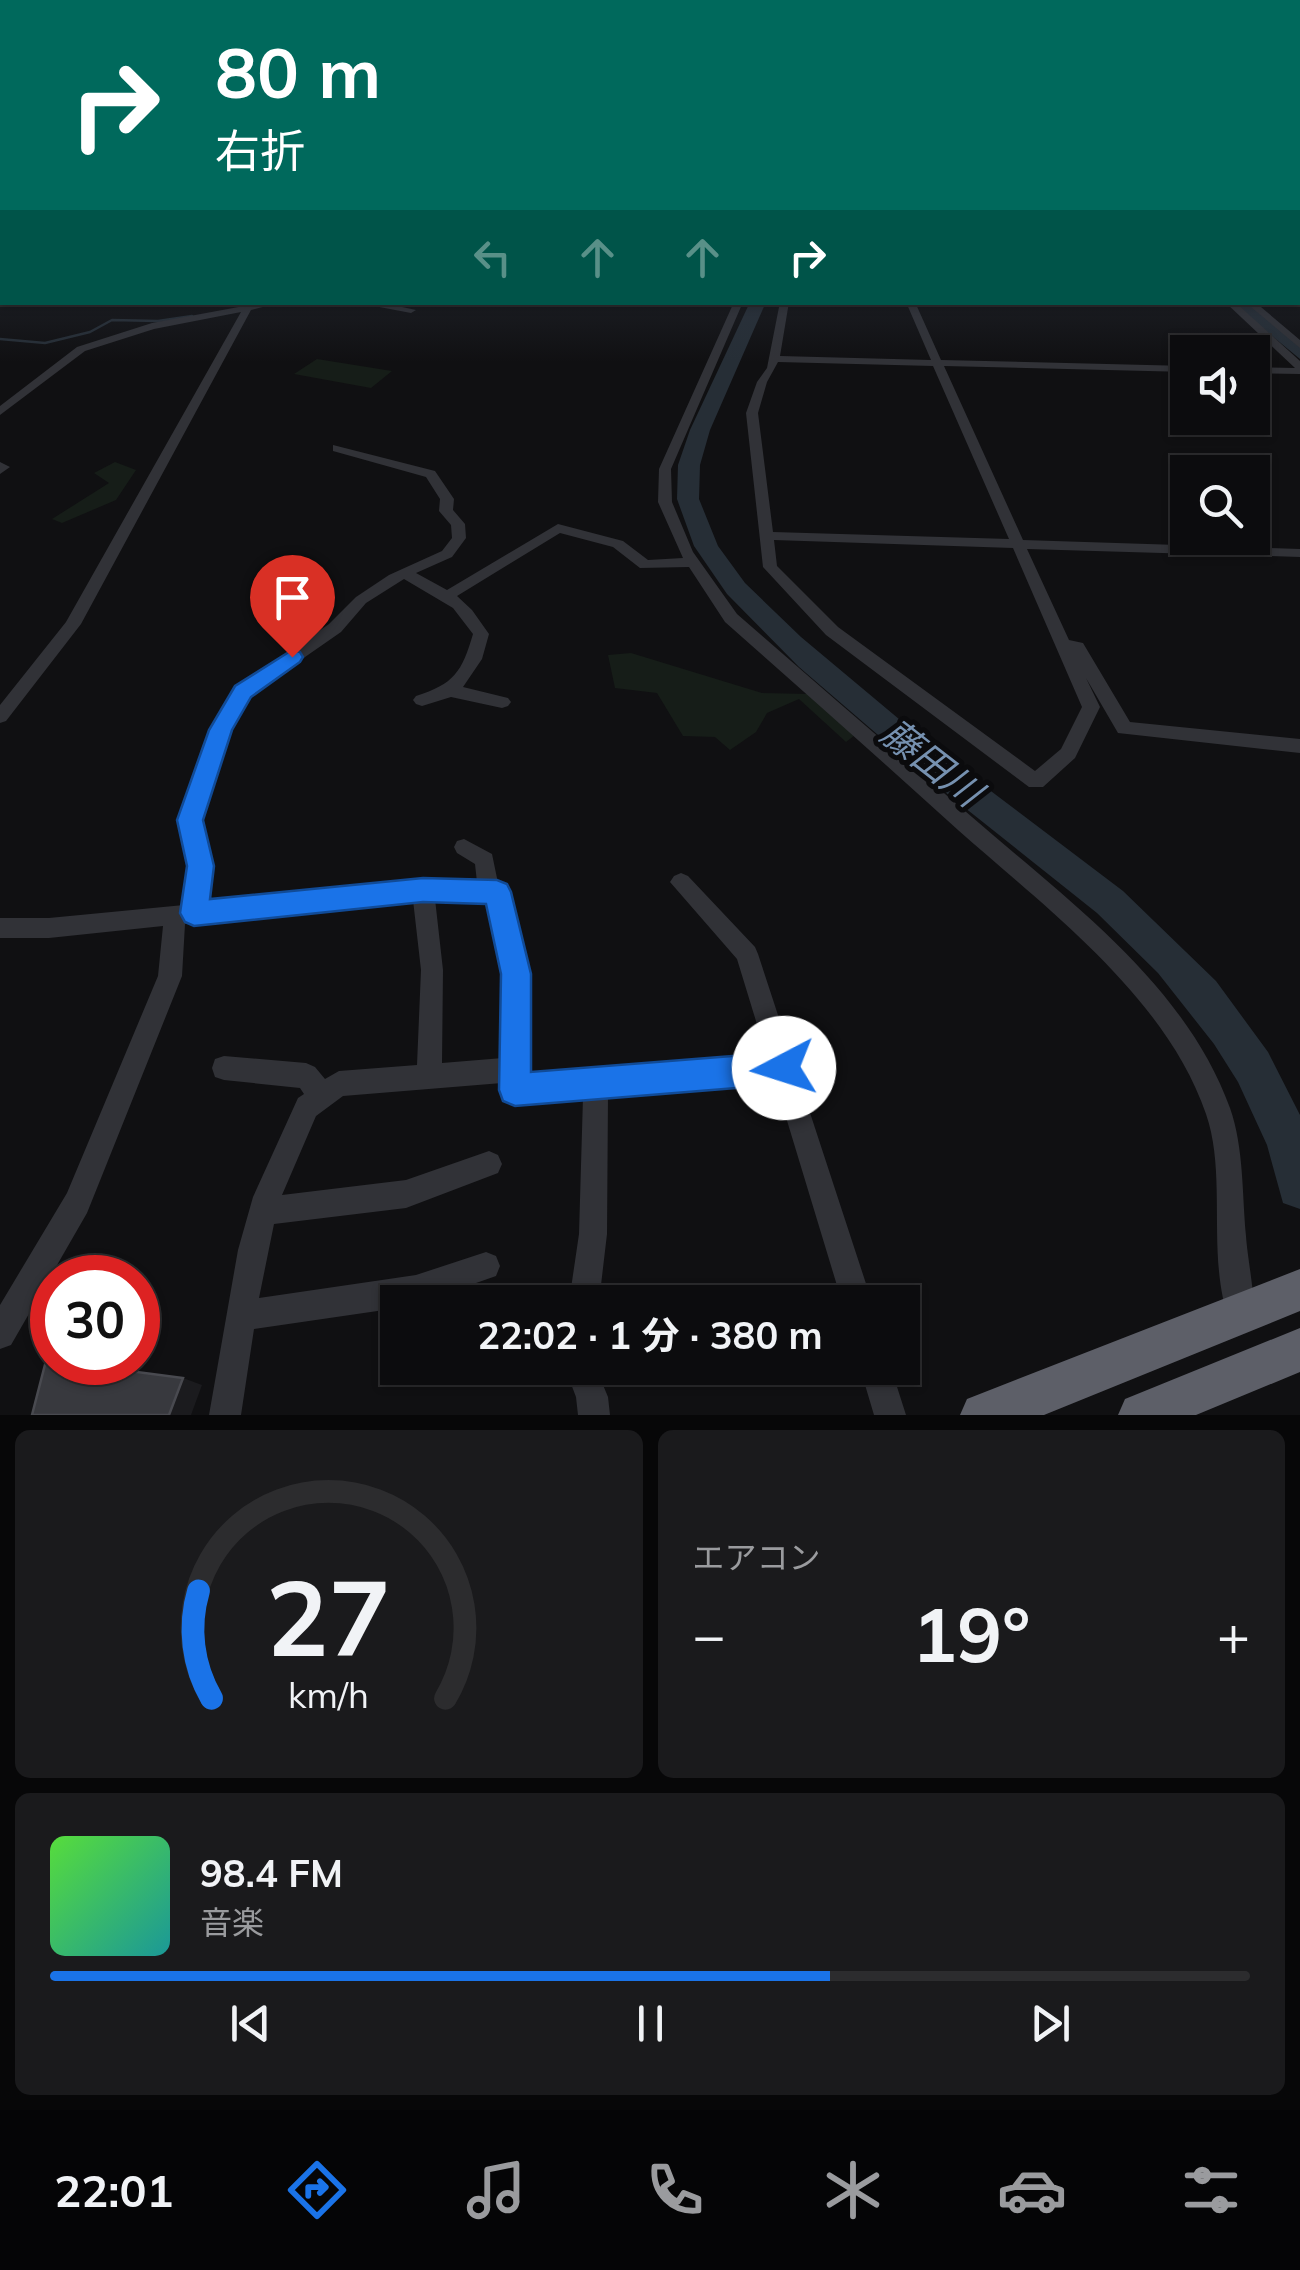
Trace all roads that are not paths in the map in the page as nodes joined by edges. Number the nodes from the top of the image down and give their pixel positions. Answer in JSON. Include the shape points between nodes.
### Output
{"nodes":[{"id":1,"x":377,"y":305,"type":"edge"},
{"id":2,"x":738,"y":305,"type":"edge"},
{"id":3,"x":785,"y":305,"type":"edge"},
{"id":4,"x":911,"y":305,"type":"edge"},
{"id":5,"x":1232,"y":305,"type":"edge"},
{"id":6,"x":1253,"y":305,"type":"edge"},
{"id":7,"x":249,"y":306,"type":"edge"},
{"id":8,"x":410,"y":310,"type":"dead end"},
{"id":9,"x":1300,"y":345,"type":"edge"},
{"id":10,"x":774,"y":359,"type":"junction"},
{"id":11,"x":937,"y":363,"type":"junction"},
{"id":12,"x":1170,"y":369,"type":"edge"},
{"id":13,"x":1300,"y":369,"type":"edge"},
{"id":14,"x":1270,"y":370,"type":"edge"},
{"id":15,"x":0,"y":412,"type":"edge"},
{"id":16,"x":337,"y":448,"type":"dead end"},
{"id":17,"x":768,"y":536,"type":"junction"},
{"id":18,"x":1016,"y":544,"type":"junction"},
{"id":19,"x":1300,"y":553,"type":"edge"},
{"id":20,"x":691,"y":562,"type":"junction"},
{"id":21,"x":404,"y":573,"type":"junction"},
{"id":22,"x":447,"y":596,"type":"junction"},
{"id":23,"x":1062,"y":643,"type":"junction"},
{"id":24,"x":452,"y":691,"type":"junction"},
{"id":25,"x":422,"y":700,"type":"dead end"},
{"id":26,"x":502,"y":702,"type":"dead end"},
{"id":27,"x":0,"y":716,"type":"edge"},
{"id":28,"x":1300,"y":746,"type":"edge"},
{"id":29,"x":464,"y":847,"type":"dead end"},
{"id":30,"x":681,"y":882,"type":"dead end"},
{"id":31,"x":423,"y":890,"type":"junction"},
{"id":32,"x":488,"y":892,"type":"junction"},
{"id":33,"x":185,"y":914,"type":"junction"},
{"id":34,"x":0,"y":928,"type":"edge"},
{"id":35,"x":224,"y":1068,"type":"dead end"},
{"id":36,"x":784,"y":1068,"type":"junction"},
{"id":37,"x":514,"y":1070,"type":"junction"},
{"id":38,"x":429,"y":1074,"type":"junction"},
{"id":39,"x":596,"y":1083,"type":"junction"},
{"id":40,"x":322,"y":1096,"type":"junction"},
{"id":41,"x":488,"y":1164,"type":"dead end"},
{"id":42,"x":263,"y":1212,"type":"junction"},
{"id":43,"x":486,"y":1266,"type":"dead end"},
{"id":44,"x":586,"y":1285,"type":"edge"},
{"id":45,"x":852,"y":1285,"type":"edge"},
{"id":46,"x":1300,"y":1290,"type":"edge"},
{"id":47,"x":1246,"y":1313,"type":"junction"},
{"id":48,"x":242,"y":1316,"type":"junction"},
{"id":49,"x":0,"y":1334,"type":"edge"},
{"id":50,"x":1281,"y":1359,"type":"edge"},
{"id":51,"x":587,"y":1385,"type":"edge"},
{"id":52,"x":881,"y":1385,"type":"edge"},
{"id":53,"x":225,"y":1415,"type":"edge"},
{"id":54,"x":594,"y":1415,"type":"edge"},
{"id":55,"x":890,"y":1415,"type":"edge"},
{"id":56,"x":983,"y":1415,"type":"edge"},
{"id":57,"x":1141,"y":1415,"type":"edge"}],
"edges":[{"from":1,"to":8,"type":"street"},
{"from":2,"to":20,"type":"street","via":[[665,469],[665,502]]},
{"from":3,"to":10,"type":"street"},
{"from":4,"to":11,"type":"street"},
{"from":5,"to":13,"type":"street"},
{"from":6,"to":9,"type":"street"},
{"from":7,"to":15,"type":"street","via":[[80,349]]},
{"from":7,"to":27,"type":"street","via":[[73,624]]},
{"from":10,"to":11,"type":"street"},
{"from":10,"to":17,"type":"street","via":[[752,413]]},
{"from":11,"to":12,"type":"street"},
{"from":11,"to":18,"type":"street"},
{"from":13,"to":14,"type":"street"},
{"from":16,"to":21,"type":"street","via":[[431,474],[441,486],[460,538],[447,554]]},
{"from":17,"to":18,"type":"street"},
{"from":17,"to":23,"type":"street","via":[[770,567],[832,631],[1036,782],[1068,753],[1091,708]]},
{"from":18,"to":19,"type":"street"},
{"from":18,"to":23,"type":"street"},
{"from":20,"to":22,"type":"street","via":[[645,564],[618,544],[558,528]]},
{"from":20,"to":47,"type":"street","via":[[731,618],[1084,928],[1155,1002],[1218,1111],[1235,1284]]},
{"from":21,"to":22,"type":"street"},
{"from":21,"to":33,"type":"street","via":[[243,692],[230,710],[190,820],[201,866]]},
{"from":22,"to":24,"type":"street","via":[[481,634],[474,659]]},
{"from":23,"to":28,"type":"street","via":[[1077,647],[1124,728]]},
{"from":24,"to":25,"type":"street"},
{"from":24,"to":26,"type":"street"},
{"from":29,"to":32,"type":"street","via":[[485,860]]},
{"from":30,"to":36,"type":"street","via":[[747,954]]},
{"from":31,"to":32,"type":"street"},
{"from":31,"to":33,"type":"street"},
{"from":31,"to":38,"type":"street","via":[[432,970]]},
{"from":32,"to":37,"type":"street","via":[[497,892],[516,974]]},
{"from":33,"to":34,"type":"street"},
{"from":33,"to":49,"type":"street","via":[[170,976],[77,1202]]},
{"from":35,"to":40,"type":"street","via":[[306,1076]]},
{"from":36,"to":39,"type":"street"},
{"from":36,"to":45,"type":"street"},
{"from":37,"to":38,"type":"street"},
{"from":37,"to":39,"type":"street","via":[[515,1090]]},
{"from":38,"to":40,"type":"street","via":[[339,1084]]},
{"from":39,"to":44,"type":"street"},
{"from":40,"to":42,"type":"street","via":[[307,1107]]},
{"from":41,"to":42,"type":"street","via":[[406,1194]]},
{"from":42,"to":48,"type":"street"},
{"from":43,"to":48,"type":"street","via":[[416,1290]]},
{"from":46,"to":47,"type":"highway"},
{"from":47,"to":56,"type":"highway"},
{"from":48,"to":53,"type":"street"},
{"from":50,"to":57,"type":"highway"},
{"from":51,"to":54,"type":"street"},
{"from":52,"to":55,"type":"street"}]}
